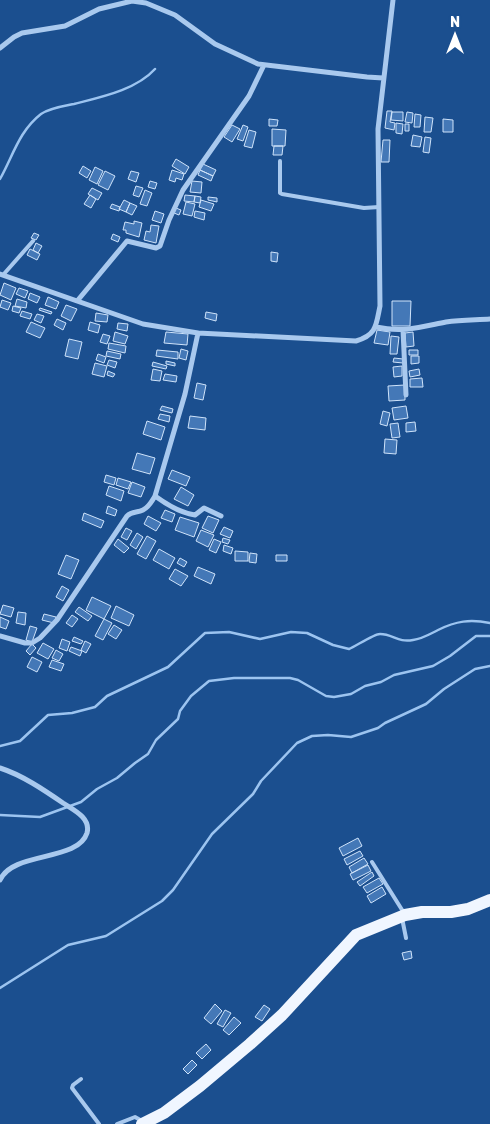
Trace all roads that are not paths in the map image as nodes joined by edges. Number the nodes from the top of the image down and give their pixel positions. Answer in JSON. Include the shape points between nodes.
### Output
{"nodes":[{"id":1,"x":393,"y":0,"type":"edge"},
{"id":2,"x":0,"y":48,"type":"edge"},
{"id":3,"x":264,"y":65,"type":"junction"},
{"id":4,"x":383,"y":78,"type":"junction"},
{"id":5,"x":280,"y":161,"type":"dead end"},
{"id":6,"x":379,"y":207,"type":"junction"},
{"id":7,"x":33,"y":241,"type":"dead end"},
{"id":8,"x":2,"y":274,"type":"edge"},
{"id":9,"x":78,"y":300,"type":"junction"},
{"id":10,"x":490,"y":319,"type":"edge"},
{"id":11,"x":376,"y":327,"type":"junction"},
{"id":12,"x":403,"y":330,"type":"junction"},
{"id":13,"x":198,"y":333,"type":"junction"},
{"id":14,"x":406,"y":395,"type":"dead end"},
{"id":15,"x":155,"y":496,"type":"junction"},
{"id":16,"x":221,"y":516,"type":"dead end"},
{"id":17,"x":0,"y":636,"type":"edge"},
{"id":18,"x":0,"y":768,"type":"edge"},
{"id":19,"x":372,"y":862,"type":"dead end"},
{"id":20,"x":0,"y":880,"type":"edge"},
{"id":21,"x":490,"y":900,"type":"edge"},
{"id":22,"x":403,"y":915,"type":"junction"},
{"id":23,"x":406,"y":938,"type":"dead end"},
{"id":24,"x":81,"y":1079,"type":"dead end"},
{"id":25,"x":99,"y":1124,"type":"edge"},
{"id":26,"x":117,"y":1124,"type":"edge"},
{"id":27,"x":143,"y":1124,"type":"edge"}],
"edges":[{"from":1,"to":4,"type":"street"},
{"from":2,"to":3,"type":"street","via":[[22,33],[65,26],[100,9],[132,1],[163,9],[215,44]]},
{"from":3,"to":4,"type":"street"},
{"from":3,"to":9,"type":"street","via":[[249,96],[183,190],[160,246],[125,242]]},
{"from":4,"to":6,"type":"street","via":[[378,129]]},
{"from":5,"to":6,"type":"lane","via":[[282,194],[364,208]]},
{"from":6,"to":11,"type":"street","via":[[380,306]]},
{"from":7,"to":8,"type":"lane"},
{"from":8,"to":9,"type":"street"},
{"from":9,"to":13,"type":"street","via":[[143,324]]},
{"from":10,"to":12,"type":"street"},
{"from":11,"to":12,"type":"street"},
{"from":11,"to":13,"type":"street","via":[[369,336],[356,341]]},
{"from":12,"to":14,"type":"street"},
{"from":13,"to":15,"type":"street"},
{"from":15,"to":16,"type":"street","via":[[167,505],[190,514],[195,515],[204,508]]},
{"from":15,"to":17,"type":"street","via":[[146,508],[132,511],[127,516],[57,620],[40,638],[25,643]]},
{"from":18,"to":20,"type":"street","via":[[76,810],[88,828],[85,839],[77,846],[18,865]]},
{"from":19,"to":22,"type":"lane"},
{"from":21,"to":22,"type":"main road","via":[[451,912]]},
{"from":22,"to":23,"type":"lane"},
{"from":22,"to":27,"type":"main road","via":[[356,935],[282,1015],[250,1044],[164,1113]]},
{"from":24,"to":25,"type":"lane","via":[[72,1088]]},
{"from":26,"to":27,"type":"lane","via":[[135,1117]]}]}
